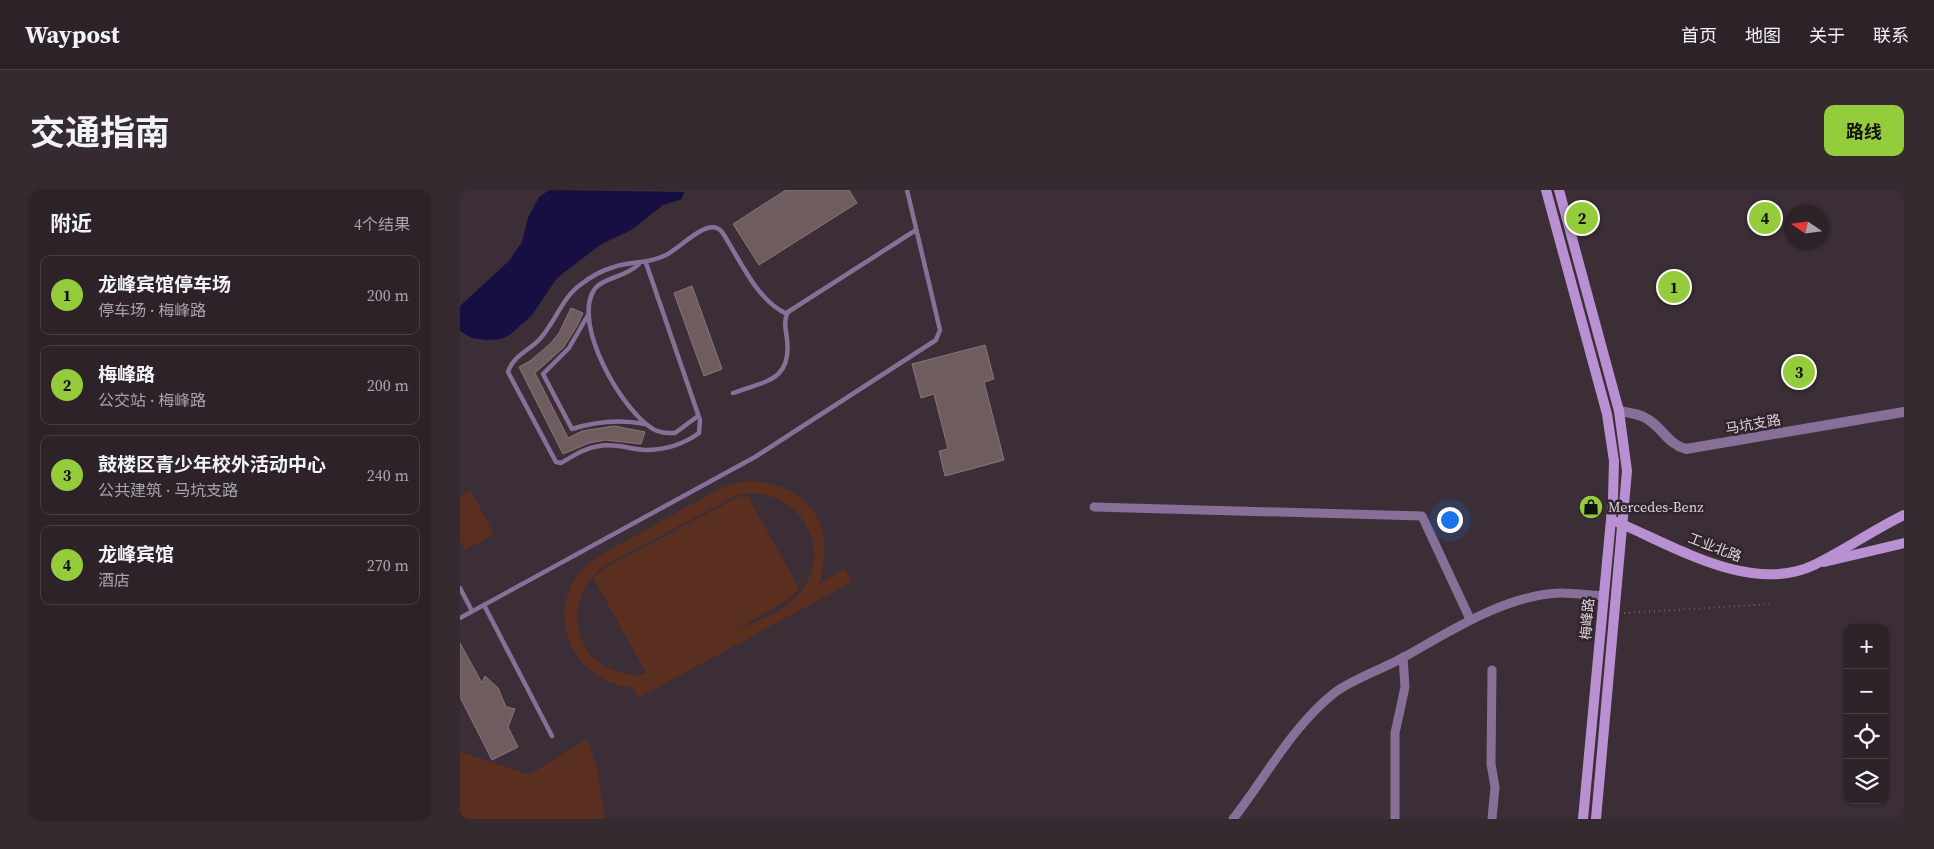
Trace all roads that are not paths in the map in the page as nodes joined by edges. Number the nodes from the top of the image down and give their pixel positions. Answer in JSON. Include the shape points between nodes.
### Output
{"nodes":[{"id":1,"x":907,"y":190,"type":"edge"},
{"id":2,"x":1546,"y":190,"type":"edge"},
{"id":3,"x":1559,"y":190,"type":"edge"},
{"id":4,"x":916,"y":230,"type":"junction"},
{"id":5,"x":646,"y":263,"type":"junction"},
{"id":6,"x":639,"y":264,"type":"junction"},
{"id":7,"x":787,"y":314,"type":"junction"},
{"id":8,"x":588,"y":315,"type":"junction"},
{"id":9,"x":733,"y":393,"type":"dead end"},
{"id":10,"x":1619,"y":411,"type":"junction"},
{"id":11,"x":1904,"y":412,"type":"edge"},
{"id":12,"x":698,"y":416,"type":"junction"},
{"id":13,"x":645,"y":424,"type":"junction"},
{"id":14,"x":1094,"y":507,"type":"dead end"},
{"id":15,"x":1904,"y":515,"type":"edge"},
{"id":16,"x":1611,"y":519,"type":"junction"},
{"id":17,"x":1623,"y":524,"type":"junction"},
{"id":18,"x":1904,"y":544,"type":"edge"},
{"id":19,"x":1814,"y":565,"type":"junction"},
{"id":20,"x":460,"y":588,"type":"edge"},
{"id":21,"x":1603,"y":596,"type":"junction"},
{"id":22,"x":484,"y":605,"type":"junction"},
{"id":23,"x":472,"y":611,"type":"junction"},
{"id":24,"x":460,"y":618,"type":"edge"},
{"id":25,"x":1470,"y":619,"type":"junction"},
{"id":26,"x":1404,"y":657,"type":"junction"},
{"id":27,"x":1492,"y":670,"type":"dead end"},
{"id":28,"x":552,"y":736,"type":"dead end"},
{"id":29,"x":1233,"y":819,"type":"edge"},
{"id":30,"x":1395,"y":819,"type":"edge"},
{"id":31,"x":1492,"y":819,"type":"edge"},
{"id":32,"x":1583,"y":819,"type":"edge"},
{"id":33,"x":1596,"y":819,"type":"edge"}],
"edges":[{"from":1,"to":4,"type":"lane"},
{"from":2,"to":16,"type":"main road","name":"梅峰路","via":[[1612,437]]},
{"from":3,"to":10,"type":"main road","name":"梅峰路"},
{"from":4,"to":7,"type":"lane"},
{"from":4,"to":22,"type":"lane","via":[[940,330],[936,340],[754,457]]},
{"from":5,"to":6,"type":"lane"},
{"from":5,"to":7,"type":"lane","via":[[665,256],[708,225],[719,227],[761,293],[777,310]]},
{"from":5,"to":12,"type":"lane"},
{"from":6,"to":8,"type":"lane","via":[[632,271],[602,282],[594,290]]},
{"from":6,"to":12,"type":"lane","via":[[614,266],[579,285],[539,340],[512,362],[508,372],[511,380],[556,462],[561,463],[600,445],[645,450],[690,440],[699,432]]},
{"from":7,"to":9,"type":"lane","via":[[789,357],[781,372],[774,378]]},
{"from":8,"to":13,"type":"lane","via":[[599,356],[612,382]]},
{"from":8,"to":13,"type":"lane","via":[[569,348],[543,374],[572,429],[606,421]]},
{"from":10,"to":11,"type":"street","name":"马坑支路","via":[[1642,416],[1677,447],[1686,449]]},
{"from":10,"to":17,"type":"main road","name":"梅峰路","via":[[1627,471]]},
{"from":12,"to":13,"type":"lane","via":[[675,433],[654,430]]},
{"from":14,"to":25,"type":"street","via":[[1422,516]]},
{"from":15,"to":19,"type":"main road","name":"工业北路"},
{"from":16,"to":17,"type":"main road","name":"工业北路"},
{"from":16,"to":21,"type":"main road","name":"梅峰路"},
{"from":17,"to":19,"type":"main road","name":"工业北路","via":[[1742,572],[1783,574]]},
{"from":17,"to":33,"type":"main road","name":"梅峰路"},
{"from":18,"to":19,"type":"main road","name":"工业北路"},
{"from":20,"to":23,"type":"lane"},
{"from":21,"to":25,"type":"street","via":[[1560,593],[1533,597]]},
{"from":21,"to":32,"type":"main road","name":"梅峰路"},
{"from":22,"to":23,"type":"lane"},
{"from":22,"to":28,"type":"lane"},
{"from":23,"to":24,"type":"lane"},
{"from":25,"to":26,"type":"street"},
{"from":26,"to":29,"type":"street","via":[[1333,694],[1291,738],[1270,765],[1259,787]]},
{"from":26,"to":30,"type":"street","via":[[1405,687],[1395,734]]},
{"from":27,"to":31,"type":"street","via":[[1491,764],[1495,787]]}]}
